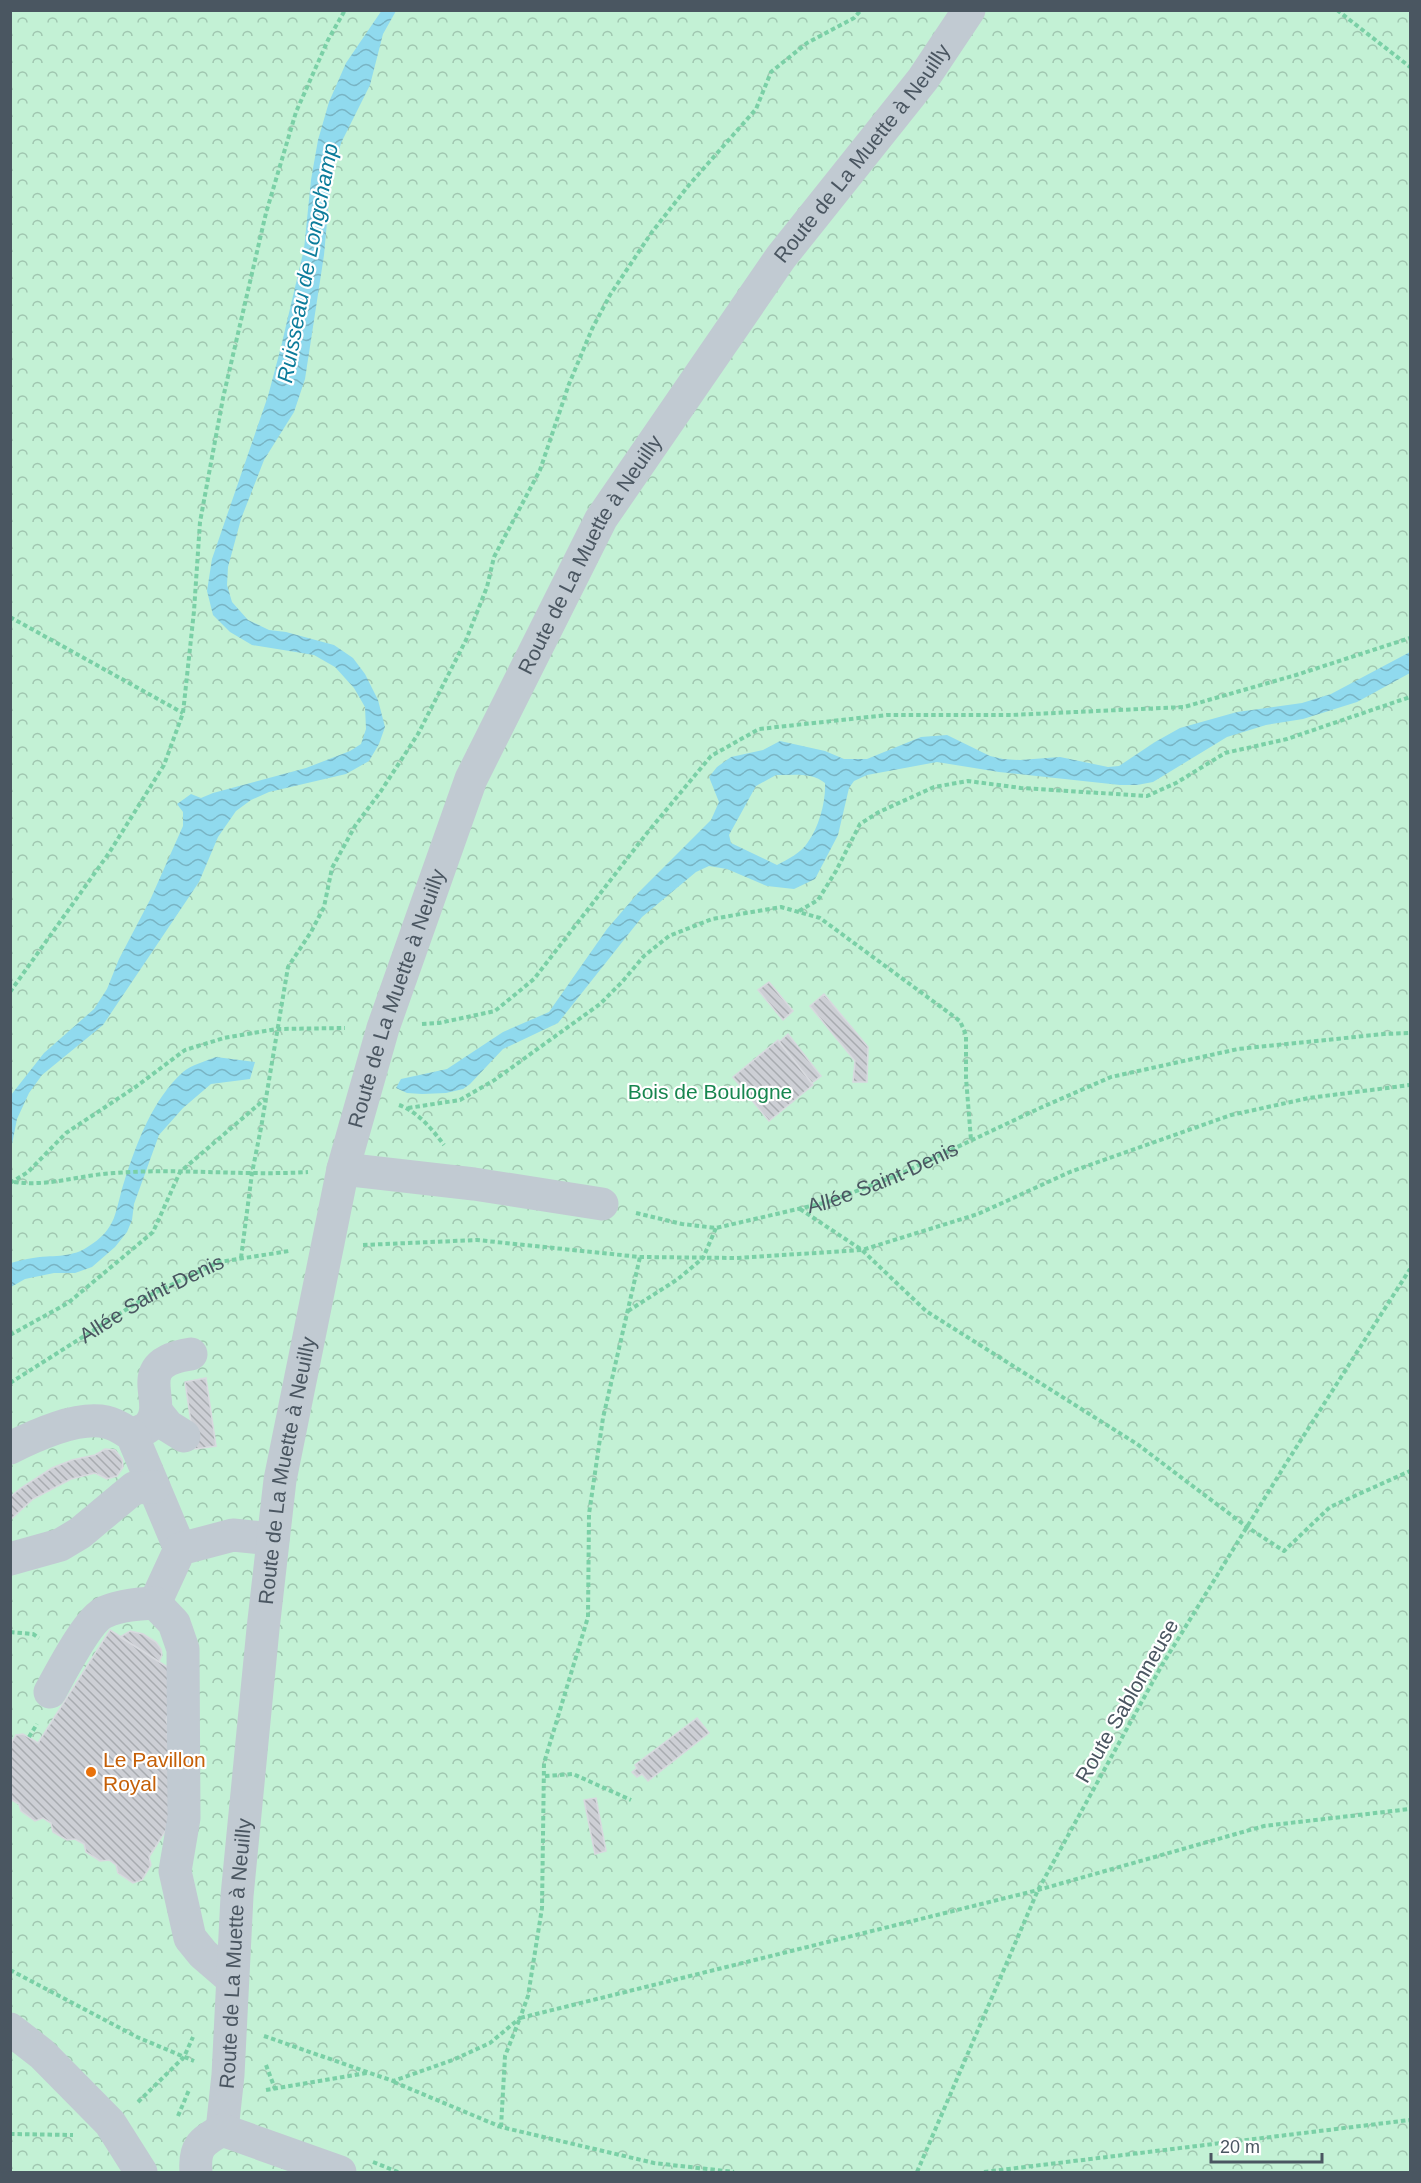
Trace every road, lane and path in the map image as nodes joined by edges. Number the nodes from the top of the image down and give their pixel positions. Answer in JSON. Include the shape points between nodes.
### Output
{"nodes":[{"id":1,"x":345,"y":10,"type":"edge"},
{"id":2,"x":861,"y":10,"type":"edge"},
{"id":3,"x":969,"y":10,"type":"edge"},
{"id":4,"x":1337,"y":10,"type":"edge"},
{"id":5,"x":1410,"y":67,"type":"edge"},
{"id":6,"x":10,"y":617,"type":"edge"},
{"id":7,"x":1410,"y":638,"type":"edge"},
{"id":8,"x":1410,"y":697,"type":"edge"},
{"id":9,"x":183,"y":713,"type":"junction"},
{"id":10,"x":798,"y":912,"type":"junction"},
{"id":11,"x":10,"y":992,"type":"edge"},
{"id":12,"x":382,"y":1028,"type":"junction"},
{"id":13,"x":277,"y":1029,"type":"junction"},
{"id":14,"x":1410,"y":1033,"type":"edge"},
{"id":15,"x":1410,"y":1085,"type":"edge"},
{"id":16,"x":266,"y":1098,"type":"junction"},
{"id":17,"x":408,"y":1108,"type":"dead end"},
{"id":18,"x":970,"y":1140,"type":"junction"},
{"id":19,"x":343,"y":1169,"type":"junction"},
{"id":20,"x":180,"y":1172,"type":"junction"},
{"id":21,"x":252,"y":1173,"type":"junction"},
{"id":22,"x":12,"y":1183,"type":"edge"},
{"id":23,"x":602,"y":1204,"type":"joint"},
{"id":24,"x":800,"y":1209,"type":"junction"},
{"id":25,"x":716,"y":1228,"type":"junction"},
{"id":26,"x":354,"y":1245,"type":"dead end"},
{"id":27,"x":298,"y":1250,"type":"dead end"},
{"id":28,"x":862,"y":1250,"type":"junction"},
{"id":29,"x":640,"y":1257,"type":"junction"},
{"id":30,"x":241,"y":1258,"type":"junction"},
{"id":31,"x":703,"y":1258,"type":"junction"},
{"id":32,"x":1410,"y":1269,"type":"edge"},
{"id":33,"x":628,"y":1311,"type":"junction"},
{"id":34,"x":12,"y":1335,"type":"edge"},
{"id":35,"x":191,"y":1354,"type":"dead end"},
{"id":36,"x":10,"y":1383,"type":"edge"},
{"id":37,"x":156,"y":1412,"type":"junction"},
{"id":38,"x":132,"y":1435,"type":"junction"},
{"id":39,"x":184,"y":1436,"type":"dead end"},
{"id":40,"x":10,"y":1448,"type":"edge"},
{"id":41,"x":1410,"y":1471,"type":"edge"},
{"id":42,"x":154,"y":1487,"type":"junction"},
{"id":43,"x":1247,"y":1527,"type":"junction"},
{"id":44,"x":273,"y":1539,"type":"junction"},
{"id":45,"x":180,"y":1549,"type":"junction"},
{"id":46,"x":10,"y":1559,"type":"edge"},
{"id":47,"x":155,"y":1603,"type":"junction"},
{"id":48,"x":50,"y":1692,"type":"dead end"},
{"id":49,"x":545,"y":1776,"type":"junction"},
{"id":50,"x":632,"y":1800,"type":"dead end"},
{"id":51,"x":1410,"y":1809,"type":"edge"},
{"id":52,"x":1038,"y":1890,"type":"junction"},
{"id":53,"x":10,"y":1970,"type":"edge"},
{"id":54,"x":232,"y":1979,"type":"junction"},
{"id":55,"x":520,"y":2018,"type":"junction"},
{"id":56,"x":10,"y":2029,"type":"edge"},
{"id":57,"x":230,"y":2031,"type":"junction"},
{"id":58,"x":184,"y":2057,"type":"junction"},
{"id":59,"x":195,"y":2061,"type":"dead end"},
{"id":60,"x":368,"y":2073,"type":"junction"},
{"id":61,"x":393,"y":2081,"type":"junction"},
{"id":62,"x":266,"y":2090,"type":"dead end"},
{"id":63,"x":130,"y":2108,"type":"dead end"},
{"id":64,"x":1410,"y":2120,"type":"edge"},
{"id":65,"x":501,"y":2127,"type":"junction"},
{"id":66,"x":222,"y":2130,"type":"junction"},
{"id":67,"x":10,"y":2134,"type":"edge"},
{"id":68,"x":79,"y":2135,"type":"dead end"},
{"id":69,"x":141,"y":2172,"type":"edge"},
{"id":70,"x":196,"y":2172,"type":"edge"},
{"id":71,"x":340,"y":2172,"type":"edge"},
{"id":72,"x":734,"y":2172,"type":"edge"},
{"id":73,"x":916,"y":2172,"type":"edge"},
{"id":74,"x":984,"y":2172,"type":"edge"}],
"edges":[{"from":1,"to":9,"type":"path","via":[[296,112],[266,213],[227,378],[200,522]]},
{"from":2,"to":13,"type":"path","via":[[854,18],[807,43],[771,72],[756,109],[652,232],[610,295],[578,360],[540,470],[494,557],[466,640],[418,734],[355,826],[332,868],[324,907],[288,967]]},
{"from":3,"to":12,"type":"street","name":"Route de La Muette à Neuilly","via":[[924,79],[781,257],[601,519],[471,779]]},
{"from":4,"to":5,"type":"path"},
{"from":6,"to":9,"type":"path"},
{"from":7,"to":12,"type":"path","via":[[1184,707],[1011,715],[887,715],[759,729],[711,756],[534,979],[495,1011],[439,1023]]},
{"from":8,"to":10,"type":"path","via":[[1287,739],[1225,753],[1147,796],[968,781],[934,787],[860,825],[818,900]]},
{"from":9,"to":11,"type":"path","via":[[164,765],[109,853]]},
{"from":10,"to":17,"type":"path","via":[[781,907],[712,919],[669,936],[644,956],[600,1004],[493,1081],[460,1101]]},
{"from":10,"to":18,"type":"path","via":[[820,918],[960,1021],[966,1035]]},
{"from":12,"to":13,"type":"path"},
{"from":12,"to":19,"type":"street","name":"Route de La Muette à Neuilly"},
{"from":13,"to":16,"type":"path"},
{"from":13,"to":22,"type":"path","via":[[224,1038],[185,1050],[66,1133]]},
{"from":14,"to":18,"type":"path","name":"Allée Saint-Denis","via":[[1238,1049],[1121,1074]]},
{"from":15,"to":28,"type":"path","via":[[1309,1098],[1231,1115],[1070,1172],[978,1214]]},
{"from":16,"to":20,"type":"path"},
{"from":16,"to":21,"type":"path"},
{"from":18,"to":24,"type":"path","name":"Allée Saint-Denis","via":[[898,1175]]},
{"from":19,"to":21,"type":"path"},
{"from":19,"to":23,"type":"street"},
{"from":19,"to":44,"type":"street","name":"Route de La Muette à Neuilly","via":[[280,1480]]},
{"from":20,"to":21,"type":"path"},
{"from":20,"to":22,"type":"path","via":[[113,1173],[32,1185]]},
{"from":20,"to":34,"type":"path","via":[[153,1232],[68,1303]]},
{"from":21,"to":30,"type":"path"},
{"from":23,"to":25,"type":"path","name":"Allée Saint-Denis","via":[[682,1224]]},
{"from":24,"to":25,"type":"path","name":"Allée Saint-Denis"},
{"from":24,"to":28,"type":"path"},
{"from":25,"to":31,"type":"path"},
{"from":26,"to":29,"type":"path","via":[[477,1240]]},
{"from":27,"to":30,"type":"path","name":"Allée Saint-Denis"},
{"from":28,"to":31,"type":"path"},
{"from":28,"to":43,"type":"path","via":[[926,1311],[1137,1444]]},
{"from":29,"to":31,"type":"path"},
{"from":29,"to":33,"type":"path"},
{"from":30,"to":36,"type":"path","name":"Allée Saint-Denis","via":[[219,1262],[146,1297]]},
{"from":31,"to":33,"type":"path"},
{"from":32,"to":43,"type":"path","name":"Route Sablonneuse"},
{"from":33,"to":49,"type":"path","via":[[603,1418],[589,1514],[588,1617],[544,1763]]},
{"from":35,"to":37,"type":"street","via":[[174,1356],[159,1366],[153,1383]]},
{"from":37,"to":38,"type":"street","via":[[148,1426]]},
{"from":37,"to":39,"type":"street"},
{"from":38,"to":40,"type":"street","via":[[105,1422],[69,1424]]},
{"from":38,"to":42,"type":"street"},
{"from":41,"to":43,"type":"path","via":[[1330,1507],[1284,1551]]},
{"from":42,"to":45,"type":"street"},
{"from":42,"to":46,"type":"street","via":[[134,1488],[60,1545]]},
{"from":43,"to":52,"type":"path","name":"Route Sablonneuse","via":[[1162,1665]]},
{"from":44,"to":45,"type":"street","via":[[233,1535]]},
{"from":44,"to":54,"type":"street","name":"Route de La Muette à Neuilly"},
{"from":45,"to":47,"type":"street"},
{"from":47,"to":48,"type":"street","via":[[132,1604],[103,1613],[92,1622]]},
{"from":47,"to":54,"type":"street","via":[[174,1623],[183,1648],[184,1818],[175,1871],[177,1882],[190,1938]]},
{"from":49,"to":50,"type":"path","via":[[573,1774]]},
{"from":49,"to":55,"type":"path","via":[[542,1908],[528,1996]]},
{"from":51,"to":52,"type":"path","via":[[1264,1826]]},
{"from":52,"to":55,"type":"path"},
{"from":52,"to":73,"type":"path","name":"Route Sablonneuse"},
{"from":53,"to":58,"type":"path","via":[[137,2037]]},
{"from":54,"to":57,"type":"street","name":"Route de La Muette à Neuilly"},
{"from":55,"to":61,"type":"path","via":[[490,2043]]},
{"from":55,"to":65,"type":"path","via":[[505,2056]]},
{"from":56,"to":69,"type":"street","via":[[42,2054],[110,2123]]},
{"from":57,"to":60,"type":"path","via":[[277,2039]]},
{"from":57,"to":66,"type":"street","name":"Route de La Muette à Neuilly"},
{"from":58,"to":59,"type":"path"},
{"from":58,"to":63,"type":"path"},
{"from":60,"to":61,"type":"path"},
{"from":60,"to":62,"type":"path"},
{"from":61,"to":65,"type":"path"},
{"from":64,"to":74,"type":"path"},
{"from":65,"to":72,"type":"path","via":[[654,2163]]},
{"from":66,"to":70,"type":"street","via":[[204,2140],[195,2158]]},
{"from":66,"to":71,"type":"street"},
{"from":67,"to":68,"type":"path"}]}
